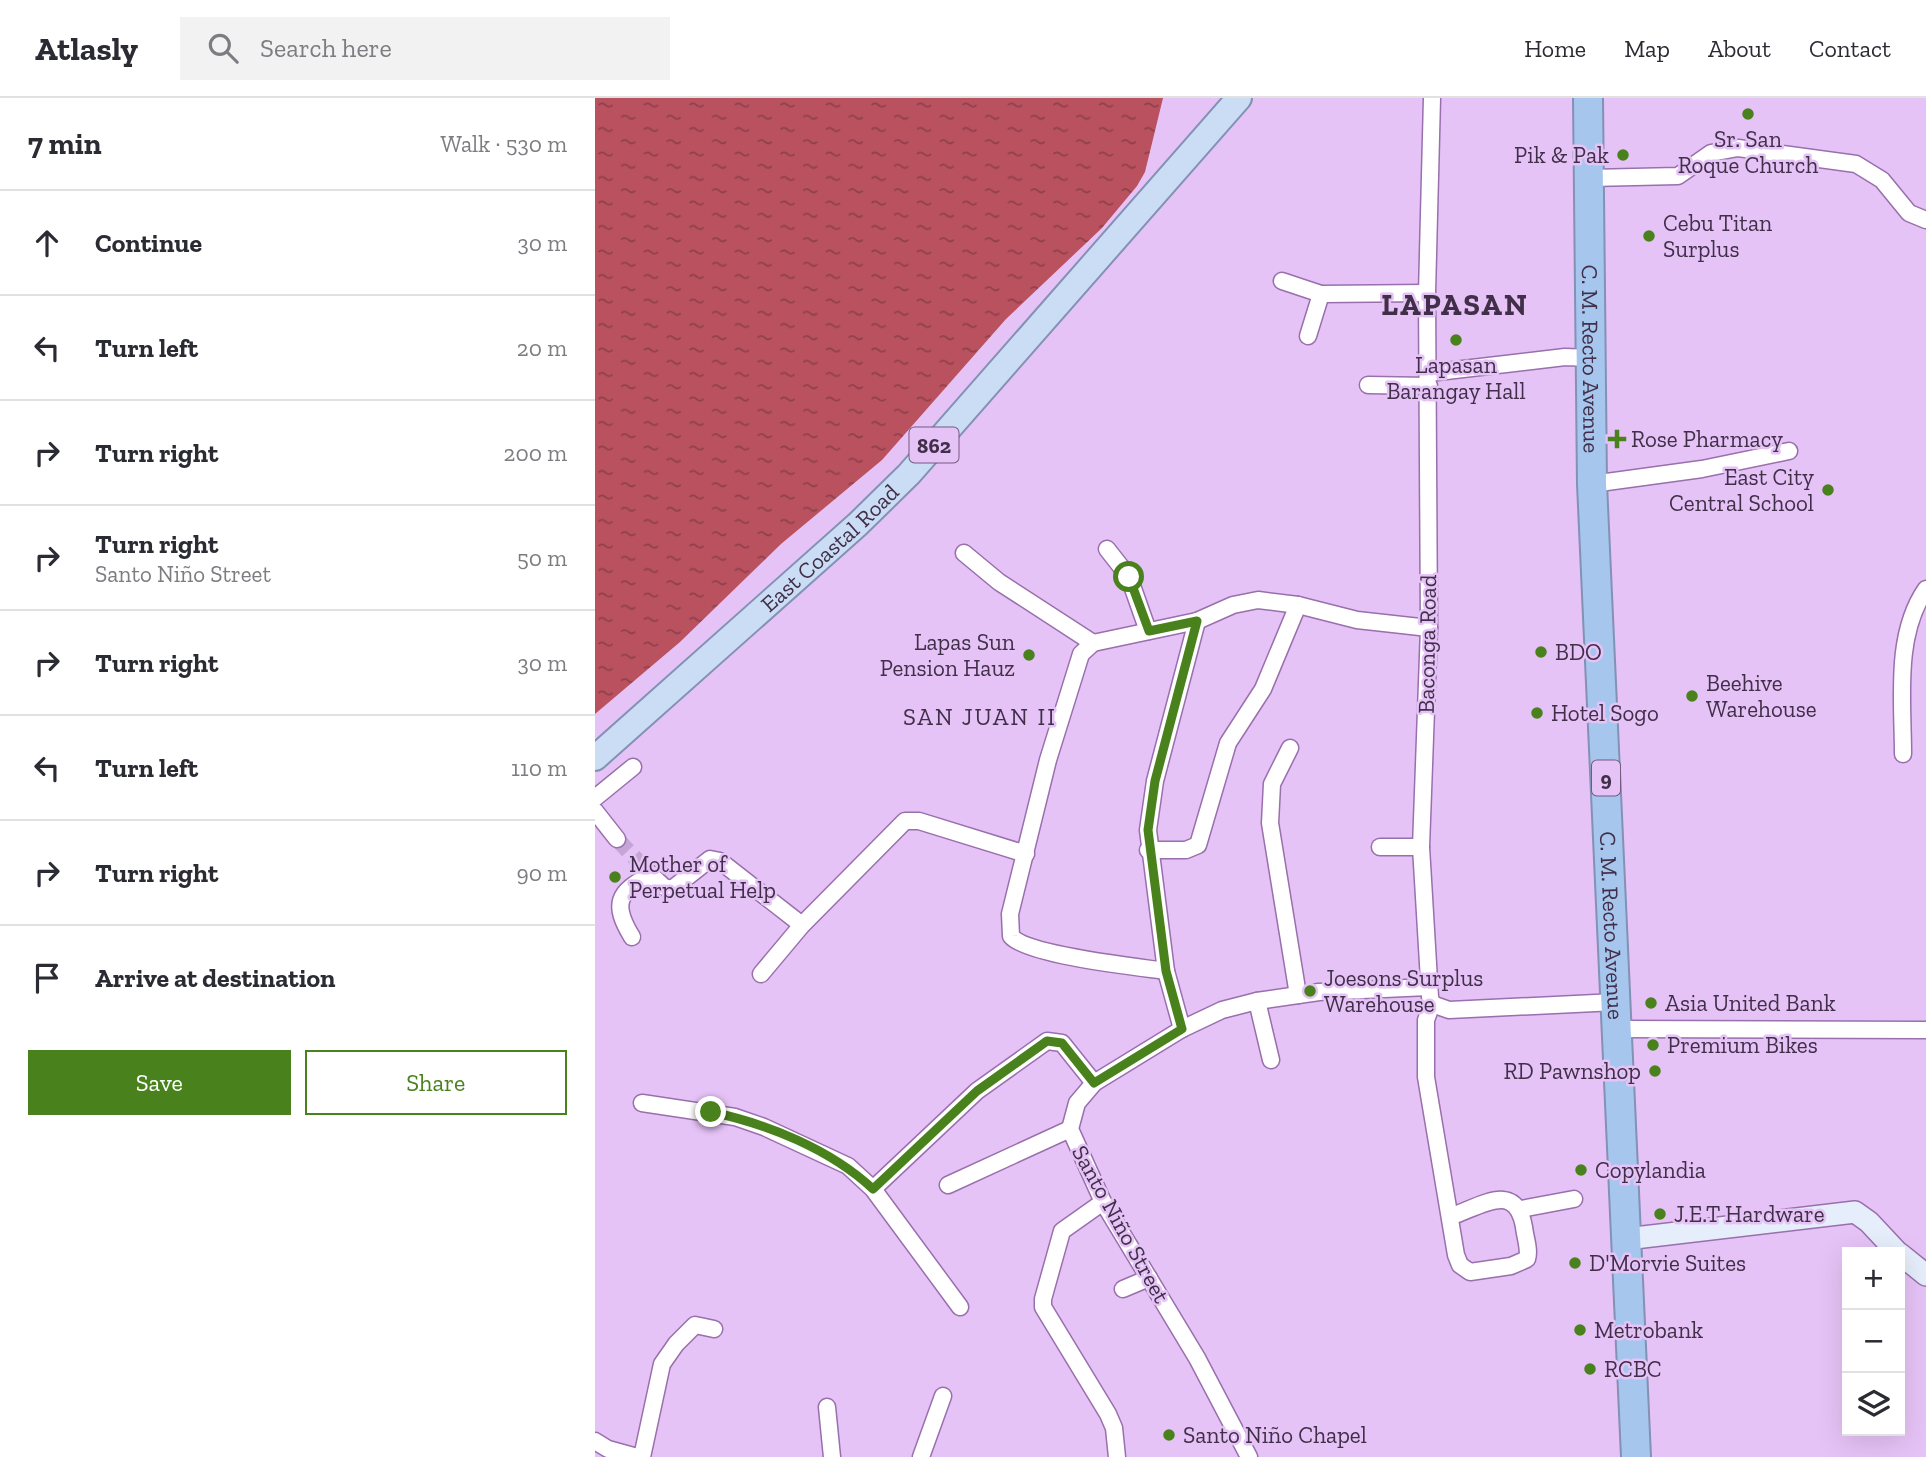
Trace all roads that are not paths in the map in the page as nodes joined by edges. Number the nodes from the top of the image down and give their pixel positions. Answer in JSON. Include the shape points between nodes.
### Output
{"nodes":[{"id":1,"x":1239,"y":98,"type":"edge"},
{"id":2,"x":1432,"y":98,"type":"edge"},
{"id":3,"x":1588,"y":98,"type":"edge"},
{"id":4,"x":1590,"y":178,"type":"junction"},
{"id":5,"x":1926,"y":220,"type":"edge"},
{"id":6,"x":1282,"y":281,"type":"dead end"},
{"id":7,"x":1427,"y":293,"type":"junction"},
{"id":8,"x":1321,"y":294,"type":"junction"},
{"id":9,"x":1308,"y":336,"type":"dead end"},
{"id":10,"x":1591,"y":358,"type":"junction"},
{"id":11,"x":1429,"y":380,"type":"junction"},
{"id":12,"x":1368,"y":386,"type":"dead end"},
{"id":13,"x":1789,"y":451,"type":"dead end"},
{"id":14,"x":1592,"y":484,"type":"junction"},
{"id":15,"x":1107,"y":549,"type":"dead end"},
{"id":16,"x":964,"y":554,"type":"dead end"},
{"id":17,"x":1926,"y":589,"type":"edge"},
{"id":18,"x":1299,"y":605,"type":"junction"},
{"id":19,"x":1197,"y":621,"type":"junction"},
{"id":20,"x":1429,"y":628,"type":"junction"},
{"id":21,"x":1149,"y":631,"type":"junction"},
{"id":22,"x":1093,"y":643,"type":"junction"},
{"id":23,"x":1290,"y":748,"type":"dead end"},
{"id":24,"x":1903,"y":754,"type":"dead end"},
{"id":25,"x":595,"y":758,"type":"edge"},
{"id":26,"x":633,"y":766,"type":"dead end"},
{"id":27,"x":595,"y":798,"type":"edge"},
{"id":28,"x":595,"y":811,"type":"edge"},
{"id":29,"x":617,"y":839,"type":"tunnel mouth"},
{"id":30,"x":1380,"y":847,"type":"dead end"},
{"id":31,"x":1421,"y":847,"type":"junction"},
{"id":32,"x":1148,"y":850,"type":"junction"},
{"id":33,"x":1026,"y":855,"type":"junction"},
{"id":34,"x":802,"y":925,"type":"junction"},
{"id":35,"x":632,"y":937,"type":"dead end"},
{"id":36,"x":1166,"y":971,"type":"junction"},
{"id":37,"x":761,"y":974,"type":"dead end"},
{"id":38,"x":1428,"y":987,"type":"junction"},
{"id":39,"x":1298,"y":995,"type":"junction"},
{"id":40,"x":1257,"y":1001,"type":"junction"},
{"id":41,"x":1432,"y":1004,"type":"junction"},
{"id":42,"x":1616,"y":1015,"type":"junction"},
{"id":43,"x":1182,"y":1029,"type":"junction"},
{"id":44,"x":1926,"y":1030,"type":"edge"},
{"id":45,"x":1271,"y":1059,"type":"dead end"},
{"id":46,"x":1094,"y":1083,"type":"junction"},
{"id":47,"x":642,"y":1103,"type":"dead end"},
{"id":48,"x":1070,"y":1129,"type":"junction"},
{"id":49,"x":948,"y":1185,"type":"dead end"},
{"id":50,"x":873,"y":1189,"type":"junction"},
{"id":51,"x":1574,"y":1199,"type":"dead end"},
{"id":52,"x":1103,"y":1202,"type":"junction"},
{"id":53,"x":1521,"y":1209,"type":"junction"},
{"id":54,"x":1451,"y":1216,"type":"junction"},
{"id":55,"x":1626,"y":1239,"type":"junction"},
{"id":56,"x":1893,"y":1247,"type":"edge"},
{"id":57,"x":1905,"y":1258,"type":"edge"},
{"id":58,"x":1926,"y":1275,"type":"edge"},
{"id":59,"x":1149,"y":1278,"type":"junction"},
{"id":60,"x":1123,"y":1289,"type":"dead end"},
{"id":61,"x":960,"y":1307,"type":"dead end"},
{"id":62,"x":714,"y":1329,"type":"dead end"},
{"id":63,"x":943,"y":1396,"type":"dead end"},
{"id":64,"x":827,"y":1407,"type":"dead end"},
{"id":65,"x":595,"y":1441,"type":"edge"},
{"id":66,"x":640,"y":1457,"type":"edge"},
{"id":67,"x":832,"y":1457,"type":"edge"},
{"id":68,"x":921,"y":1457,"type":"edge"},
{"id":69,"x":1117,"y":1457,"type":"edge"},
{"id":70,"x":1249,"y":1457,"type":"edge"},
{"id":71,"x":1636,"y":1457,"type":"edge"}],
"edges":[{"from":1,"to":25,"type":"main road","name":"East Coastal Road","number":"862","via":[[909,474]]},
{"from":2,"to":7,"type":"street","name":"Baconga Road"},
{"from":3,"to":4,"type":"highway","name":"C. M. Recto Avenue","number":"9"},
{"from":4,"to":5,"type":"street","via":[[1678,176],[1711,153],[1738,148],[1856,164],[1882,180],[1909,213]]},
{"from":4,"to":10,"type":"highway","name":"C. M. Recto Avenue","number":"9"},
{"from":6,"to":8,"type":"street"},
{"from":7,"to":8,"type":"street"},
{"from":7,"to":11,"type":"street","name":"Baconga Road"},
{"from":8,"to":9,"type":"street"},
{"from":10,"to":11,"type":"street","via":[[1565,357]]},
{"from":10,"to":14,"type":"highway","name":"C. M. Recto Avenue","number":"9"},
{"from":11,"to":12,"type":"street"},
{"from":11,"to":20,"type":"street","name":"Baconga Road"},
{"from":13,"to":14,"type":"street"},
{"from":14,"to":42,"type":"highway","name":"C. M. Recto Avenue","number":"9"},
{"from":15,"to":21,"type":"street","via":[[1129,577]]},
{"from":16,"to":22,"type":"street"},
{"from":17,"to":24,"type":"street","via":[[1905,647]]},
{"from":18,"to":19,"type":"street","via":[[1244,602]]},
{"from":18,"to":20,"type":"street","via":[[1357,620]]},
{"from":18,"to":32,"type":"street","via":[[1263,689],[1228,743],[1198,845],[1186,850]]},
{"from":19,"to":21,"type":"street"},
{"from":19,"to":32,"type":"street","via":[[1149,805]]},
{"from":20,"to":31,"type":"street","name":"Baconga Road"},
{"from":21,"to":22,"type":"street"},
{"from":22,"to":33,"type":"street","via":[[1081,654],[1062,712]]},
{"from":23,"to":39,"type":"street","via":[[1272,784],[1270,823]]},
{"from":26,"to":27,"type":"street"},
{"from":28,"to":29,"type":"street"},
{"from":30,"to":31,"type":"street"},
{"from":31,"to":38,"type":"street","name":"Baconga Road"},
{"from":32,"to":36,"type":"street"},
{"from":33,"to":34,"type":"street","via":[[919,821],[905,821]]},
{"from":33,"to":36,"type":"street","via":[[1009,927],[1016,942]]},
{"from":34,"to":35,"type":"street","via":[[720,861],[710,859],[672,889],[649,874],[629,887],[619,902],[620,917]]},
{"from":34,"to":37,"type":"street"},
{"from":36,"to":43,"type":"street"},
{"from":38,"to":39,"type":"street","name":"Santo Niño Street"},
{"from":38,"to":41,"type":"street","name":"Baconga Road"},
{"from":39,"to":40,"type":"street","name":"Santo Niño Street"},
{"from":40,"to":43,"type":"street","name":"Santo Niño Street","via":[[1222,1010]]},
{"from":40,"to":45,"type":"street"},
{"from":41,"to":42,"type":"street","via":[[1449,1010]]},
{"from":41,"to":54,"type":"street","via":[[1426,1020],[1426,1077]]},
{"from":42,"to":44,"type":"street"},
{"from":42,"to":55,"type":"highway","name":"C. M. Recto Avenue","number":"9"},
{"from":43,"to":46,"type":"street","name":"Santo Niño Street"},
{"from":46,"to":48,"type":"street","name":"Santo Niño Street","via":[[1077,1103]]},
{"from":46,"to":50,"type":"street","via":[[1062,1043],[1047,1041],[977,1091]]},
{"from":47,"to":50,"type":"street","via":[[711,1112],[764,1127],[848,1166]]},
{"from":48,"to":49,"type":"street"},
{"from":48,"to":52,"type":"street","name":"Santo Niño Street"},
{"from":50,"to":61,"type":"street"},
{"from":51,"to":53,"type":"street"},
{"from":52,"to":59,"type":"street","name":"Santo Niño Street"},
{"from":52,"to":69,"type":"street","via":[[1062,1231],[1043,1307],[1108,1414]]},
{"from":53,"to":54,"type":"street","via":[[1502,1200]]},
{"from":53,"to":54,"type":"street","via":[[1527,1259],[1470,1272],[1456,1255]]},
{"from":55,"to":56,"type":"street","via":[[1855,1212]]},
{"from":55,"to":71,"type":"highway","name":"C. M. Recto Avenue","number":"9"},
{"from":57,"to":58,"type":"street"},
{"from":59,"to":60,"type":"street"},
{"from":59,"to":70,"type":"street","name":"Santo Niño Street"},
{"from":62,"to":66,"type":"street","via":[[695,1325],[662,1364]]},
{"from":63,"to":68,"type":"street"},
{"from":64,"to":67,"type":"street"},
{"from":65,"to":66,"type":"street"}]}
